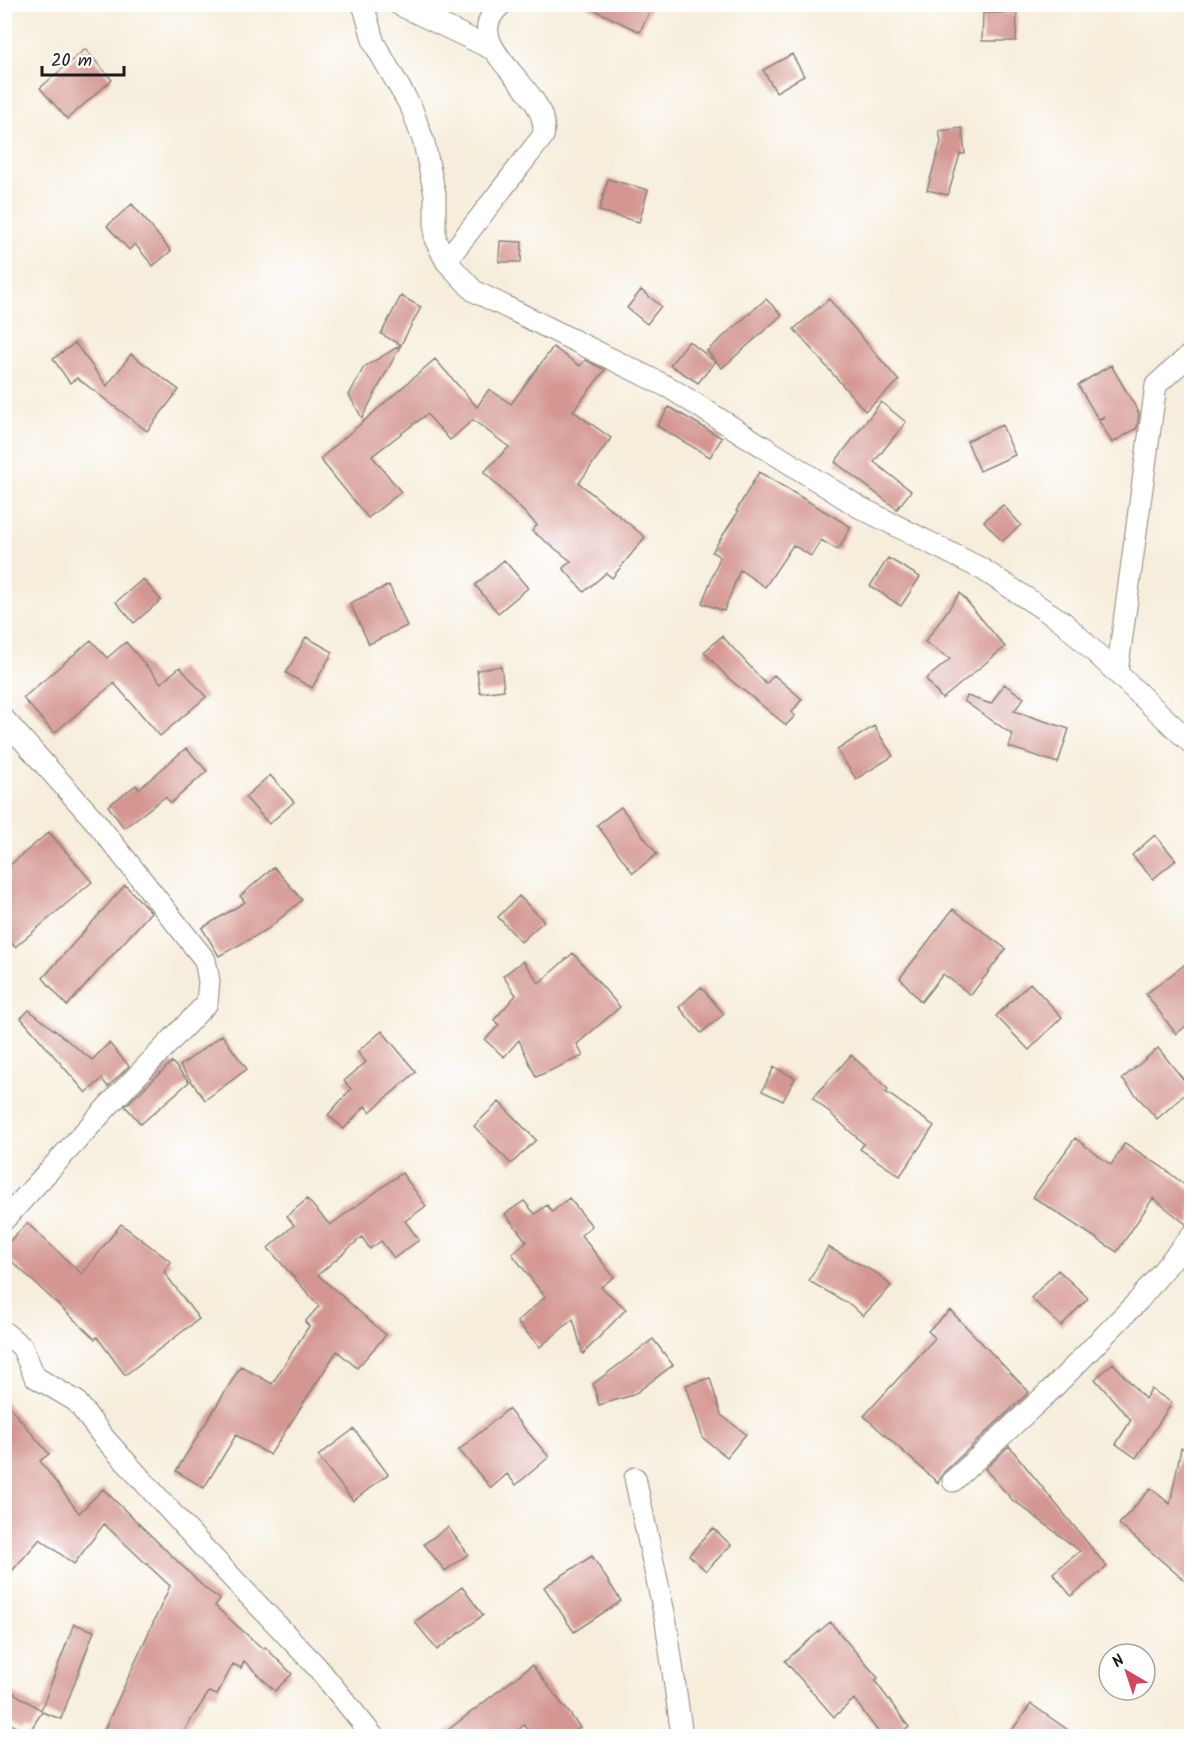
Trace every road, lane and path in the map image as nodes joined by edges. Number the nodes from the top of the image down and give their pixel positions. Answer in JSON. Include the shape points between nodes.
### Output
{"nodes":[{"id":1,"x":363,"y":4,"type":"edge"},
{"id":2,"x":398,"y":4,"type":"edge"},
{"id":3,"x":502,"y":4,"type":"edge"},
{"id":4,"x":492,"y":48,"type":"junction"},
{"id":5,"x":446,"y":261,"type":"junction"},
{"id":6,"x":1191,"y":353,"type":"edge"},
{"id":7,"x":1117,"y":673,"type":"junction"},
{"id":8,"x":4,"y":719,"type":"edge"},
{"id":9,"x":1191,"y":744,"type":"edge"},
{"id":10,"x":4,"y":1220,"type":"edge"},
{"id":11,"x":1191,"y":1235,"type":"edge"},
{"id":12,"x":4,"y":1332,"type":"edge"},
{"id":13,"x":635,"y":1478,"type":"dead end"},
{"id":14,"x":953,"y":1481,"type":"dead end"},
{"id":15,"x":373,"y":1737,"type":"edge"},
{"id":16,"x":682,"y":1737,"type":"edge"}],
"edges":[{"from":1,"to":5,"type":"street","via":[[374,43],[412,110],[424,143],[435,194],[435,239]]},
{"from":2,"to":4,"type":"street"},
{"from":3,"to":4,"type":"street","via":[[486,34]]},
{"from":4,"to":5,"type":"street","via":[[526,87],[545,127],[543,136]]},
{"from":5,"to":7,"type":"street","via":[[474,291],[670,388],[859,507],[982,569],[1063,622]]},
{"from":6,"to":7,"type":"street","via":[[1156,385]]},
{"from":7,"to":9,"type":"street"},
{"from":8,"to":10,"type":"street","via":[[96,822],[191,941],[205,960],[209,981],[207,1003]]},
{"from":11,"to":14,"type":"street","via":[[1138,1301],[1084,1357]]},
{"from":12,"to":15,"type":"street","via":[[22,1347],[35,1377],[76,1401],[105,1439],[201,1545],[317,1667]]},
{"from":13,"to":16,"type":"street","via":[[666,1622]]}]}
